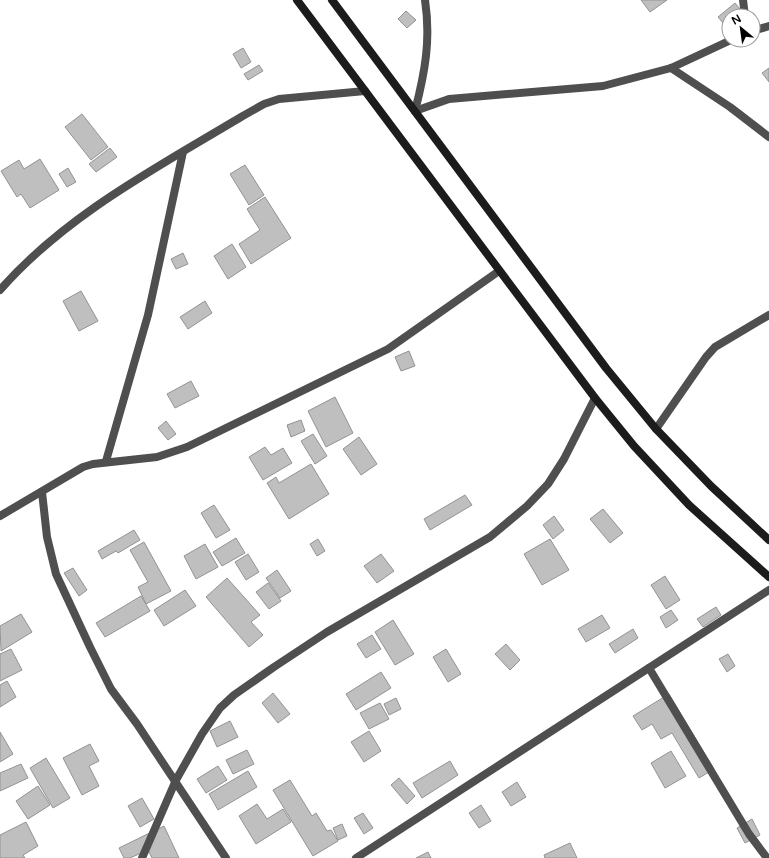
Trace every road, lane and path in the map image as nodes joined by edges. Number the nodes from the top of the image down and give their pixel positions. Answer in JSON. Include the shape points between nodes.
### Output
{"nodes":[{"id":1,"x":297,"y":0,"type":"edge"},
{"id":2,"x":332,"y":0,"type":"edge"},
{"id":3,"x":425,"y":0,"type":"edge"},
{"id":4,"x":721,"y":45,"type":"edge"},
{"id":5,"x":671,"y":68,"type":"junction"},
{"id":6,"x":365,"y":91,"type":"junction"},
{"id":7,"x":415,"y":111,"type":"junction"},
{"id":8,"x":769,"y":137,"type":"edge"},
{"id":9,"x":183,"y":152,"type":"junction"},
{"id":10,"x":499,"y":271,"type":"junction"},
{"id":11,"x":0,"y":290,"type":"edge"},
{"id":12,"x":769,"y":315,"type":"edge"},
{"id":13,"x":595,"y":398,"type":"junction"},
{"id":14,"x":656,"y":429,"type":"junction"},
{"id":15,"x":106,"y":462,"type":"junction"},
{"id":16,"x":42,"y":492,"type":"junction"},
{"id":17,"x":0,"y":516,"type":"edge"},
{"id":18,"x":769,"y":540,"type":"edge"},
{"id":19,"x":769,"y":577,"type":"edge"},
{"id":20,"x":769,"y":590,"type":"edge"},
{"id":21,"x":649,"y":668,"type":"junction"},
{"id":22,"x":176,"y":780,"type":"junction"},
{"id":23,"x":142,"y":858,"type":"edge"},
{"id":24,"x":226,"y":858,"type":"edge"},
{"id":25,"x":356,"y":858,"type":"edge"},
{"id":26,"x":767,"y":858,"type":"edge"}],
"edges":[{"from":1,"to":6,"type":"main road"},
{"from":2,"to":7,"type":"main road"},
{"from":3,"to":7,"type":"street","via":[[428,39],[425,75]]},
{"from":4,"to":5,"type":"street"},
{"from":5,"to":7,"type":"street","via":[[603,86],[449,99]]},
{"from":5,"to":8,"type":"street","via":[[730,107]]},
{"from":6,"to":9,"type":"street","via":[[279,99],[264,104]]},
{"from":6,"to":10,"type":"main road"},
{"from":7,"to":14,"type":"main road","via":[[606,368]]},
{"from":9,"to":11,"type":"street","via":[[79,217],[22,265]]},
{"from":9,"to":15,"type":"street","via":[[148,314]]},
{"from":10,"to":13,"type":"main road"},
{"from":10,"to":15,"type":"street","via":[[388,349],[187,448],[157,457]]},
{"from":12,"to":14,"type":"street","via":[[715,346]]},
{"from":13,"to":19,"type":"main road","via":[[634,446],[684,499]]},
{"from":13,"to":22,"type":"street","via":[[564,459],[548,484],[528,506],[490,537],[327,632],[234,696],[220,708],[202,734]]},
{"from":14,"to":18,"type":"main road","via":[[711,486]]},
{"from":15,"to":16,"type":"street","via":[[83,467]]},
{"from":16,"to":17,"type":"street"},
{"from":16,"to":22,"type":"street","via":[[56,574],[111,689]]},
{"from":20,"to":21,"type":"street"},
{"from":21,"to":25,"type":"street"},
{"from":21,"to":26,"type":"street","via":[[749,834]]},
{"from":22,"to":23,"type":"street"},
{"from":22,"to":24,"type":"street"}]}
